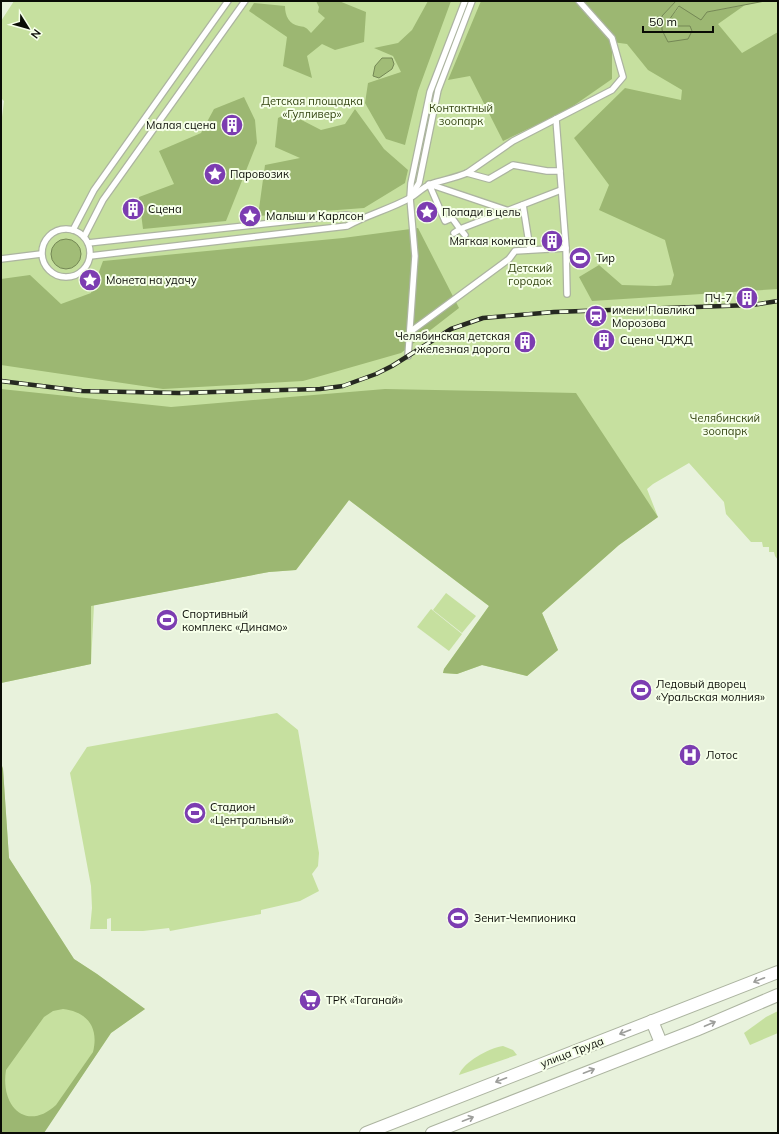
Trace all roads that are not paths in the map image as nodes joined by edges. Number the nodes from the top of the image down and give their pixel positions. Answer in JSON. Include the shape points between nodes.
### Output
{"nodes":[{"id":1,"x":228,"y":1,"type":"edge"},
{"id":2,"x":244,"y":1,"type":"edge"},
{"id":3,"x":465,"y":1,"type":"edge"},
{"id":4,"x":472,"y":1,"type":"edge"},
{"id":5,"x":578,"y":1,"type":"edge"},
{"id":6,"x":556,"y":119,"type":"junction"},
{"id":7,"x":560,"y":171,"type":"junction"},
{"id":8,"x":467,"y":173,"type":"junction"},
{"id":9,"x":429,"y":184,"type":"junction"},
{"id":10,"x":561,"y":190,"type":"junction"},
{"id":11,"x":410,"y":198,"type":"junction"},
{"id":12,"x":523,"y":205,"type":"junction"},
{"id":13,"x":509,"y":211,"type":"junction"},
{"id":14,"x":361,"y":218,"type":"junction"},
{"id":15,"x":460,"y":229,"type":"junction"},
{"id":16,"x":72,"y":230,"type":"junction"},
{"id":17,"x":454,"y":233,"type":"dead end"},
{"id":18,"x":465,"y":235,"type":"dead end"},
{"id":19,"x":84,"y":237,"type":"junction"},
{"id":20,"x":88,"y":243,"type":"junction"},
{"id":21,"x":566,"y":248,"type":"junction"},
{"id":22,"x":530,"y":249,"type":"junction"},
{"id":23,"x":41,"y":254,"type":"junction"},
{"id":24,"x":90,"y":256,"type":"junction"},
{"id":25,"x":1,"y":259,"type":"edge"},
{"id":26,"x":567,"y":294,"type":"dead end"},
{"id":27,"x":410,"y":332,"type":"junction"},
{"id":28,"x":408,"y":356,"type":"dead end"},
{"id":29,"x":778,"y":972,"type":"edge"},
{"id":30,"x":778,"y":995,"type":"edge"},
{"id":31,"x":652,"y":1021,"type":"junction"},
{"id":32,"x":662,"y":1043,"type":"junction"},
{"id":33,"x":366,"y":1133,"type":"edge"},
{"id":34,"x":432,"y":1133,"type":"edge"}],
"edges":[{"from":1,"to":16,"type":"street","via":[[94,190]]},
{"from":2,"to":19,"type":"street","via":[[103,200]]},
{"from":3,"to":11,"type":"street","via":[[430,92]]},
{"from":4,"to":11,"type":"street","via":[[438,90],[418,183]]},
{"from":5,"to":6,"type":"street","via":[[612,38],[623,77],[612,90]]},
{"from":6,"to":7,"type":"street"},
{"from":6,"to":8,"type":"street","via":[[513,141]]},
{"from":7,"to":8,"type":"street","via":[[513,165],[489,179]]},
{"from":7,"to":10,"type":"street"},
{"from":8,"to":9,"type":"street"},
{"from":9,"to":11,"type":"street"},
{"from":9,"to":13,"type":"street"},
{"from":9,"to":15,"type":"street","via":[[445,221],[452,218]]},
{"from":10,"to":12,"type":"street"},
{"from":10,"to":21,"type":"street"},
{"from":11,"to":14,"type":"street"},
{"from":11,"to":27,"type":"street","via":[[416,256]]},
{"from":12,"to":13,"type":"street"},
{"from":12,"to":22,"type":"street"},
{"from":13,"to":15,"type":"street"},
{"from":14,"to":20,"type":"street","via":[[346,215]]},
{"from":14,"to":24,"type":"street","via":[[347,226]]},
{"from":15,"to":17,"type":"street"},
{"from":15,"to":18,"type":"street"},
{"from":16,"to":19,"type":"street"},
{"from":16,"to":23,"type":"street","via":[[57,230],[51,234],[45,240]]},
{"from":19,"to":20,"type":"street"},
{"from":20,"to":24,"type":"street"},
{"from":21,"to":22,"type":"street"},
{"from":21,"to":26,"type":"street"},
{"from":22,"to":27,"type":"street","via":[[515,251],[509,259]]},
{"from":23,"to":24,"type":"street","via":[[47,269],[60,278],[77,276],[88,264]]},
{"from":23,"to":25,"type":"street"},
{"from":27,"to":28,"type":"street"},
{"from":29,"to":31,"type":"main road","name":"улица Труда","one_way":true},
{"from":32,"to":30,"type":"main road","one_way":true},
{"from":31,"to":32,"type":"main road"},
{"from":31,"to":33,"type":"main road","name":"улица Труда","one_way":true},
{"from":34,"to":32,"type":"main road","one_way":true}]}
